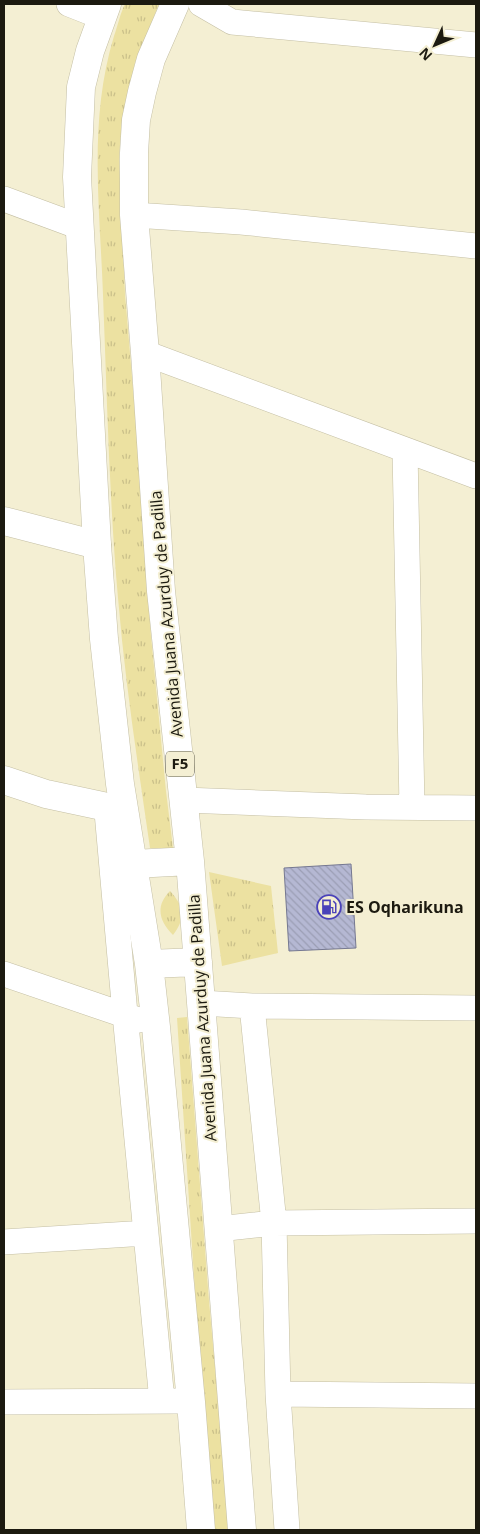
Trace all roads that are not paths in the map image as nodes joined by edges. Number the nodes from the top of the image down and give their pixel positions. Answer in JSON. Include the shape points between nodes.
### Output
{"nodes":[{"id":1,"x":69,"y":4,"type":"edge"},
{"id":2,"x":175,"y":4,"type":"edge"},
{"id":3,"x":201,"y":4,"type":"edge"},
{"id":4,"x":104,"y":10,"type":"edge"},
{"id":5,"x":476,"y":45,"type":"edge"},
{"id":6,"x":4,"y":199,"type":"edge"},
{"id":7,"x":134,"y":215,"type":"junction"},
{"id":8,"x":80,"y":227,"type":"junction"},
{"id":9,"x":476,"y":246,"type":"edge"},
{"id":10,"x":145,"y":353,"type":"junction"},
{"id":11,"x":405,"y":450,"type":"junction"},
{"id":12,"x":476,"y":476,"type":"edge"},
{"id":13,"x":4,"y":521,"type":"edge"},
{"id":14,"x":97,"y":545,"type":"junction"},
{"id":15,"x":4,"y":780,"type":"edge"},
{"id":16,"x":184,"y":800,"type":"junction"},
{"id":17,"x":107,"y":807,"type":"junction"},
{"id":18,"x":412,"y":807,"type":"junction"},
{"id":19,"x":476,"y":808,"type":"edge"},
{"id":20,"x":190,"y":861,"type":"junction"},
{"id":21,"x":134,"y":864,"type":"junction"},
{"id":22,"x":198,"y":962,"type":"junction"},
{"id":23,"x":149,"y":964,"type":"junction"},
{"id":24,"x":4,"y":974,"type":"edge"},
{"id":25,"x":201,"y":1003,"type":"junction"},
{"id":26,"x":252,"y":1006,"type":"junction"},
{"id":27,"x":476,"y":1008,"type":"edge"},
{"id":28,"x":125,"y":1014,"type":"junction"},
{"id":29,"x":156,"y":1026,"type":"junction"},
{"id":30,"x":476,"y":1221,"type":"edge"},
{"id":31,"x":274,"y":1223,"type":"junction"},
{"id":32,"x":218,"y":1229,"type":"junction"},
{"id":33,"x":146,"y":1233,"type":"junction"},
{"id":34,"x":4,"y":1242,"type":"edge"},
{"id":35,"x":278,"y":1394,"type":"junction"},
{"id":36,"x":476,"y":1396,"type":"edge"},
{"id":37,"x":162,"y":1401,"type":"junction"},
{"id":38,"x":4,"y":1402,"type":"edge"},
{"id":39,"x":191,"y":1402,"type":"junction"},
{"id":40,"x":201,"y":1530,"type":"edge"},
{"id":41,"x":242,"y":1530,"type":"edge"},
{"id":42,"x":287,"y":1530,"type":"edge"}],
"edges":[{"from":1,"to":4,"type":"street"},
{"from":2,"to":7,"type":"main road","name":"Avenida Juana Azurduy de Padilla","number":"F5","via":[[151,58],[136,120]]},
{"from":3,"to":5,"type":"street","via":[[232,22]]},
{"from":4,"to":8,"type":"main road","via":[[81,88],[77,177]]},
{"from":6,"to":8,"type":"street"},
{"from":7,"to":9,"type":"street","via":[[241,222]]},
{"from":7,"to":10,"type":"main road","name":"Avenida Juana Azurduy de Padilla","number":"F5"},
{"from":8,"to":14,"type":"main road"},
{"from":10,"to":11,"type":"street"},
{"from":10,"to":16,"type":"main road","name":"Avenida Juana Azurduy de Padilla","number":"F5","via":[[161,591]]},
{"from":11,"to":12,"type":"street"},
{"from":11,"to":18,"type":"street"},
{"from":13,"to":14,"type":"main road"},
{"from":14,"to":21,"type":"main road","via":[[120,784]]},
{"from":15,"to":17,"type":"main road","via":[[46,794]]},
{"from":16,"to":18,"type":"street"},
{"from":16,"to":20,"type":"main road","name":"Avenida Juana Azurduy de Padilla","number":"F5"},
{"from":17,"to":21,"type":"main road"},
{"from":17,"to":28,"type":"street"},
{"from":18,"to":19,"type":"street"},
{"from":20,"to":21,"type":"main road"},
{"from":20,"to":22,"type":"main road","name":"Avenida Juana Azurduy de Padilla","number":"F5"},
{"from":21,"to":23,"type":"main road"},
{"from":22,"to":23,"type":"main road"},
{"from":22,"to":25,"type":"main road","name":"Avenida Juana Azurduy de Padilla","number":"F5"},
{"from":23,"to":29,"type":"main road"},
{"from":24,"to":28,"type":"street"},
{"from":25,"to":26,"type":"street"},
{"from":25,"to":32,"type":"main road","name":"Avenida Juana Azurduy de Padilla","number":"F5"},
{"from":26,"to":27,"type":"street"},
{"from":26,"to":31,"type":"street"},
{"from":28,"to":29,"type":"street"},
{"from":28,"to":33,"type":"street"},
{"from":29,"to":39,"type":"main road"},
{"from":30,"to":31,"type":"street"},
{"from":31,"to":32,"type":"street"},
{"from":31,"to":35,"type":"street"},
{"from":32,"to":41,"type":"main road","name":"Avenida Juana Azurduy de Padilla","number":"F5"},
{"from":33,"to":34,"type":"street"},
{"from":33,"to":37,"type":"street"},
{"from":35,"to":36,"type":"street"},
{"from":35,"to":42,"type":"street"},
{"from":37,"to":38,"type":"street"},
{"from":37,"to":39,"type":"street"},
{"from":39,"to":40,"type":"main road"}]}
